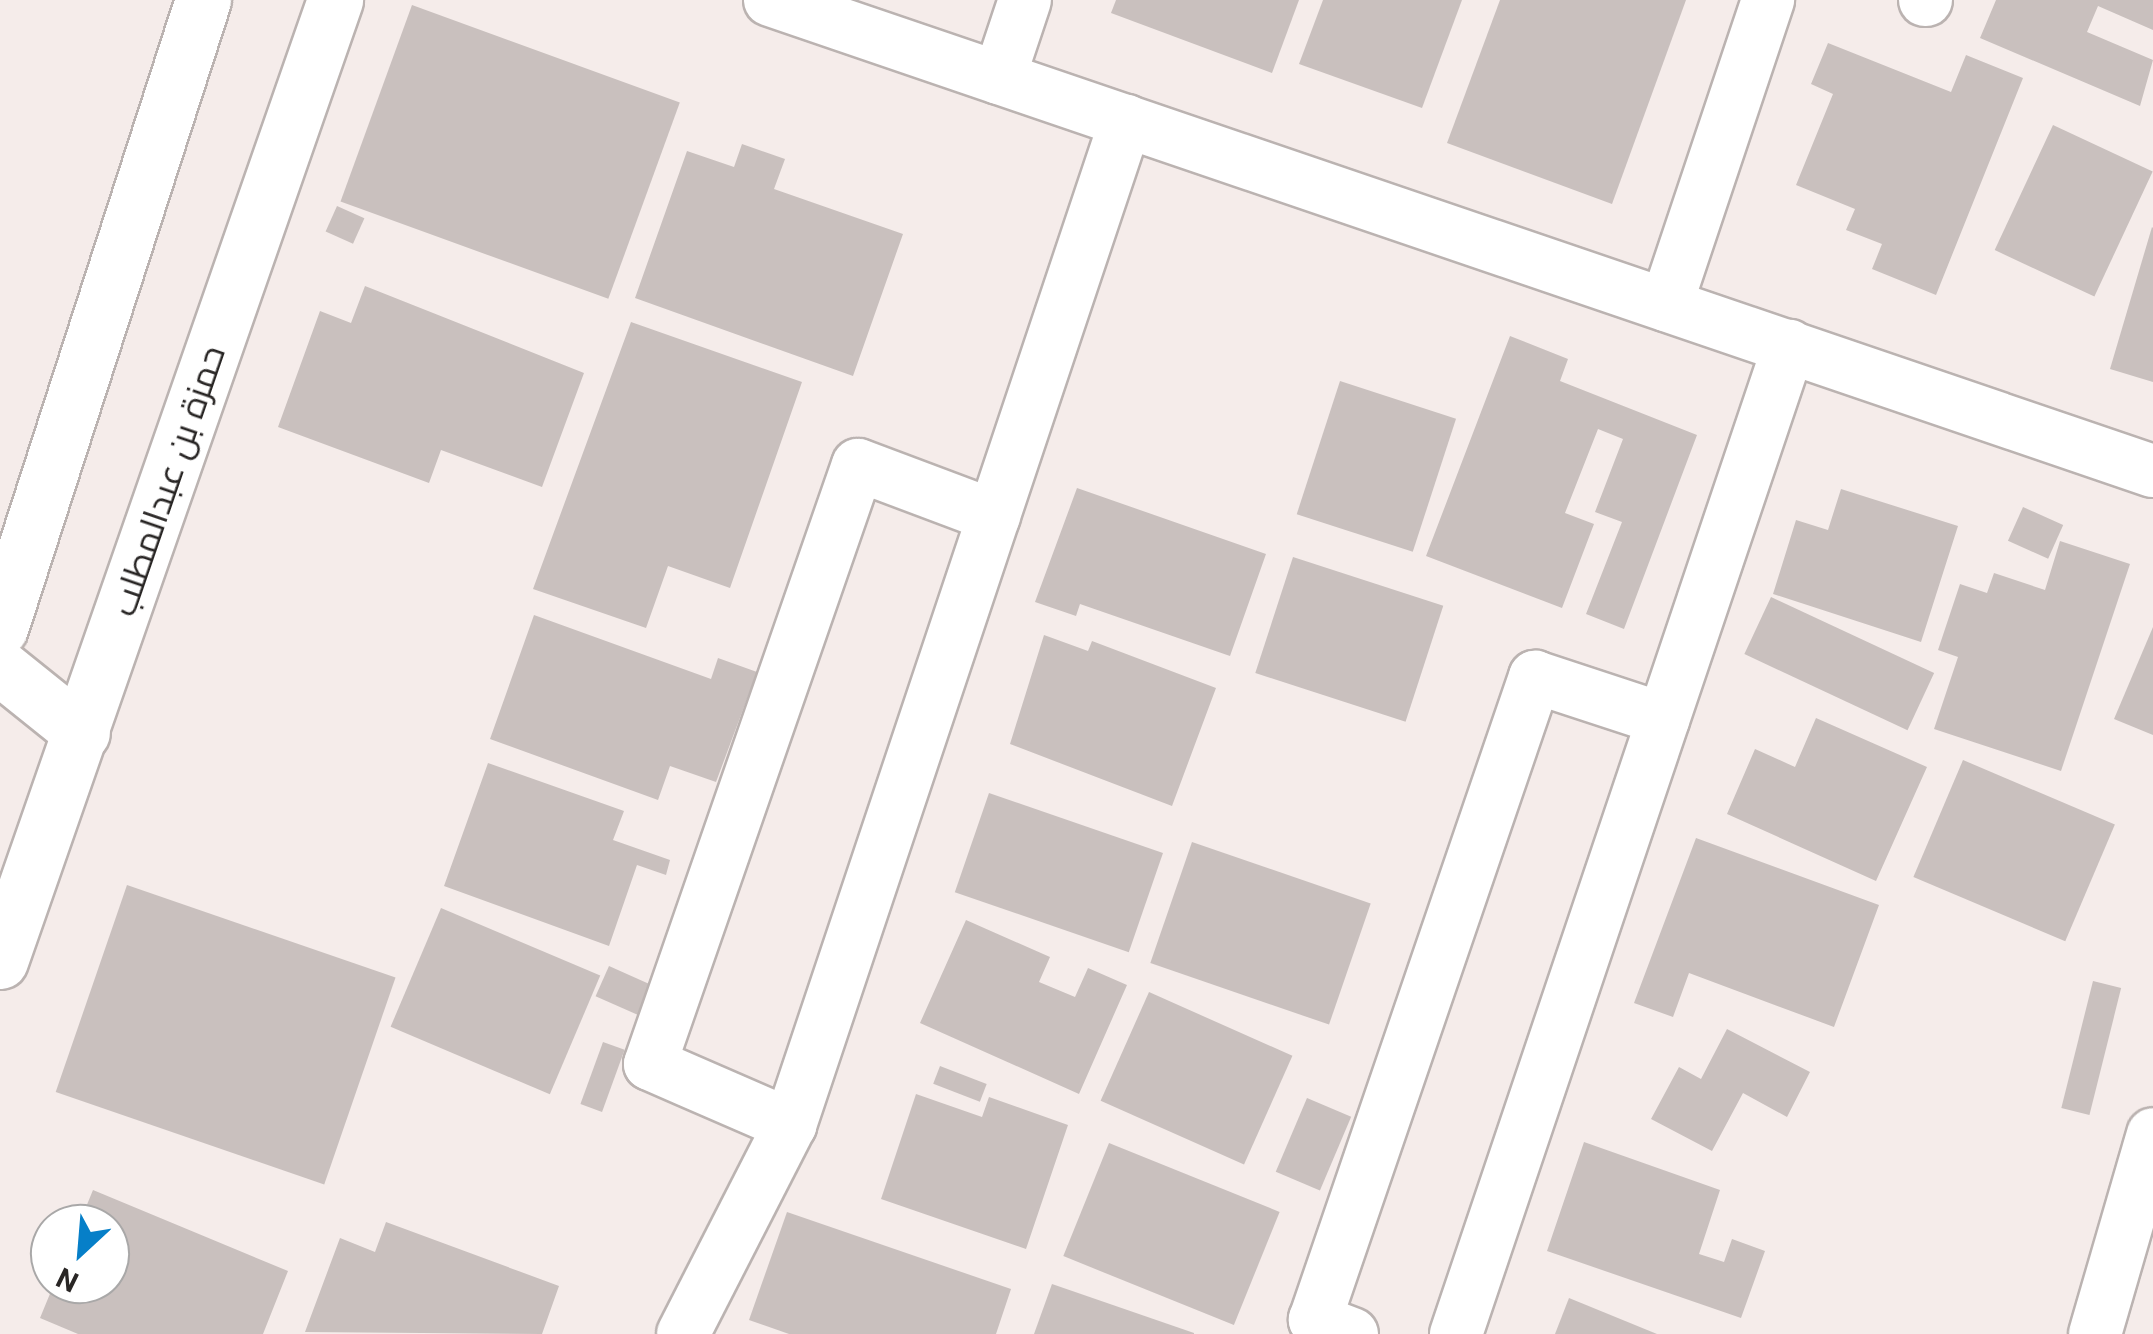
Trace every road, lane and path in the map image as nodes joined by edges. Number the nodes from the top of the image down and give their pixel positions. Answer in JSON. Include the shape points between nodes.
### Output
{"nodes":[{"id":1,"x":204,"y":0,"type":"edge"},
{"id":2,"x":335,"y":0,"type":"edge"},
{"id":3,"x":770,"y":0,"type":"edge"},
{"id":4,"x":1025,"y":0,"type":"edge"},
{"id":5,"x":1768,"y":0,"type":"edge"},
{"id":6,"x":1000,"y":78,"type":"junction"},
{"id":7,"x":1126,"y":121,"type":"junction"},
{"id":8,"x":1666,"y":305,"type":"junction"},
{"id":9,"x":1789,"y":346,"type":"junction"},
{"id":10,"x":2153,"y":470,"type":"edge"},
{"id":11,"x":994,"y":516,"type":"junction"},
{"id":12,"x":0,"y":628,"type":"edge"},
{"id":13,"x":0,"y":667,"type":"edge"},
{"id":14,"x":1663,"y":719,"type":"junction"},
{"id":15,"x":82,"y":733,"type":"junction"},
{"id":16,"x":0,"y":961,"type":"edge"},
{"id":17,"x":790,"y":1125,"type":"junction"},
{"id":18,"x":2153,"y":1134,"type":"edge"},
{"id":19,"x":683,"y":1334,"type":"edge"},
{"id":20,"x":1352,"y":1334,"type":"edge"},
{"id":21,"x":1456,"y":1334,"type":"edge"},
{"id":22,"x":2095,"y":1334,"type":"edge"}],
"edges":[{"from":1,"to":12,"type":"street"},
{"from":2,"to":15,"type":"street","name":"حمزة بن عبدالمطلب"},
{"from":3,"to":6,"type":"street"},
{"from":4,"to":6,"type":"street"},
{"from":5,"to":8,"type":"street"},
{"from":6,"to":7,"type":"street"},
{"from":7,"to":8,"type":"street"},
{"from":7,"to":11,"type":"street"},
{"from":8,"to":9,"type":"street"},
{"from":9,"to":10,"type":"street"},
{"from":9,"to":14,"type":"street"},
{"from":11,"to":17,"type":"street"},
{"from":11,"to":17,"type":"street","via":[[858,465],[650,1064]]},
{"from":13,"to":15,"type":"street"},
{"from":14,"to":20,"type":"street","via":[[1536,677],[1315,1320]]},
{"from":14,"to":21,"type":"street"},
{"from":15,"to":16,"type":"street","name":"حمزة بن عبدالمطلب"},
{"from":17,"to":19,"type":"street"},
{"from":18,"to":22,"type":"street"}]}
